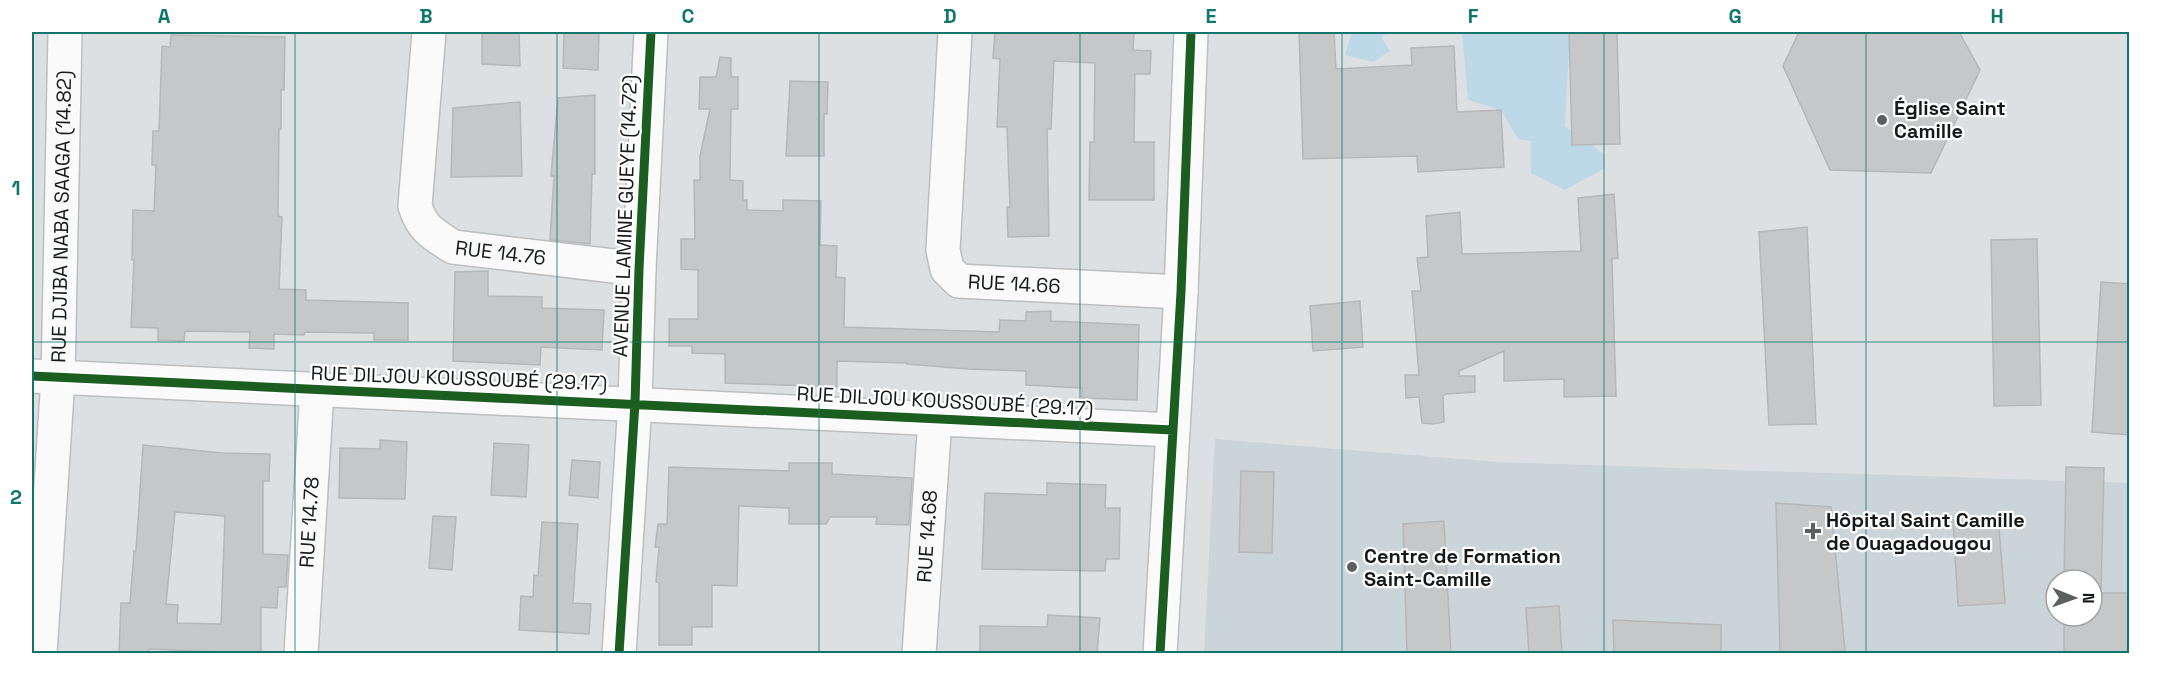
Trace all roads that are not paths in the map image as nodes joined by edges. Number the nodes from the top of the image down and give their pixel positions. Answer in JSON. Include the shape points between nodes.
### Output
{"nodes":[{"id":1,"x":65,"y":32,"type":"edge"},
{"id":2,"x":429,"y":32,"type":"edge"},
{"id":3,"x":651,"y":32,"type":"edge"},
{"id":4,"x":955,"y":32,"type":"edge"},
{"id":5,"x":1191,"y":32,"type":"edge"},
{"id":6,"x":639,"y":269,"type":"junction"},
{"id":7,"x":1181,"y":292,"type":"junction"},
{"id":8,"x":45,"y":377,"type":"edge"},
{"id":9,"x":317,"y":390,"type":"junction"},
{"id":10,"x":635,"y":403,"type":"junction"},
{"id":11,"x":935,"y":419,"type":"junction"},
{"id":12,"x":1173,"y":430,"type":"junction"},
{"id":13,"x":40,"y":654,"type":"edge"},
{"id":14,"x":301,"y":654,"type":"edge"},
{"id":15,"x":620,"y":654,"type":"edge"},
{"id":16,"x":919,"y":654,"type":"edge"},
{"id":17,"x":1160,"y":654,"type":"edge"}],
"edges":[{"from":1,"to":8,"type":"street","name":"RUE DJIBA NABA SAAGA (14.82)"},
{"from":2,"to":6,"type":"street","name":"RUE 14.76","via":[[415,206],[419,220],[453,247]]},
{"from":3,"to":6,"type":"street","name":"AVENUE LAMINE GUEYE (14.72)"},
{"from":4,"to":7,"type":"street","name":"RUE 14.66","via":[[943,250],[947,269],[959,281]]},
{"from":5,"to":7,"type":"street"},
{"from":6,"to":10,"type":"street","name":"AVENUE LAMINE GUEYE (14.72)"},
{"from":7,"to":12,"type":"street"},
{"from":8,"to":9,"type":"street","name":"RUE DILJOU KOUSSOUBÉ (29.17)"},
{"from":8,"to":13,"type":"street","name":"RUE DJIBA NABA SAAGA (14.82)"},
{"from":9,"to":10,"type":"street","name":"RUE DILJOU KOUSSOUBÉ (29.17)"},
{"from":9,"to":14,"type":"street","name":"RUE 14.78"},
{"from":10,"to":11,"type":"street","name":"RUE DILJOU KOUSSOUBÉ (29.17)"},
{"from":10,"to":15,"type":"street","name":"AVENUE LAMINE GUEYE (14.72)"},
{"from":11,"to":12,"type":"street","name":"RUE DILJOU KOUSSOUBÉ (29.17)"},
{"from":11,"to":16,"type":"street","name":"RUE 14.68"},
{"from":12,"to":17,"type":"street"}]}
